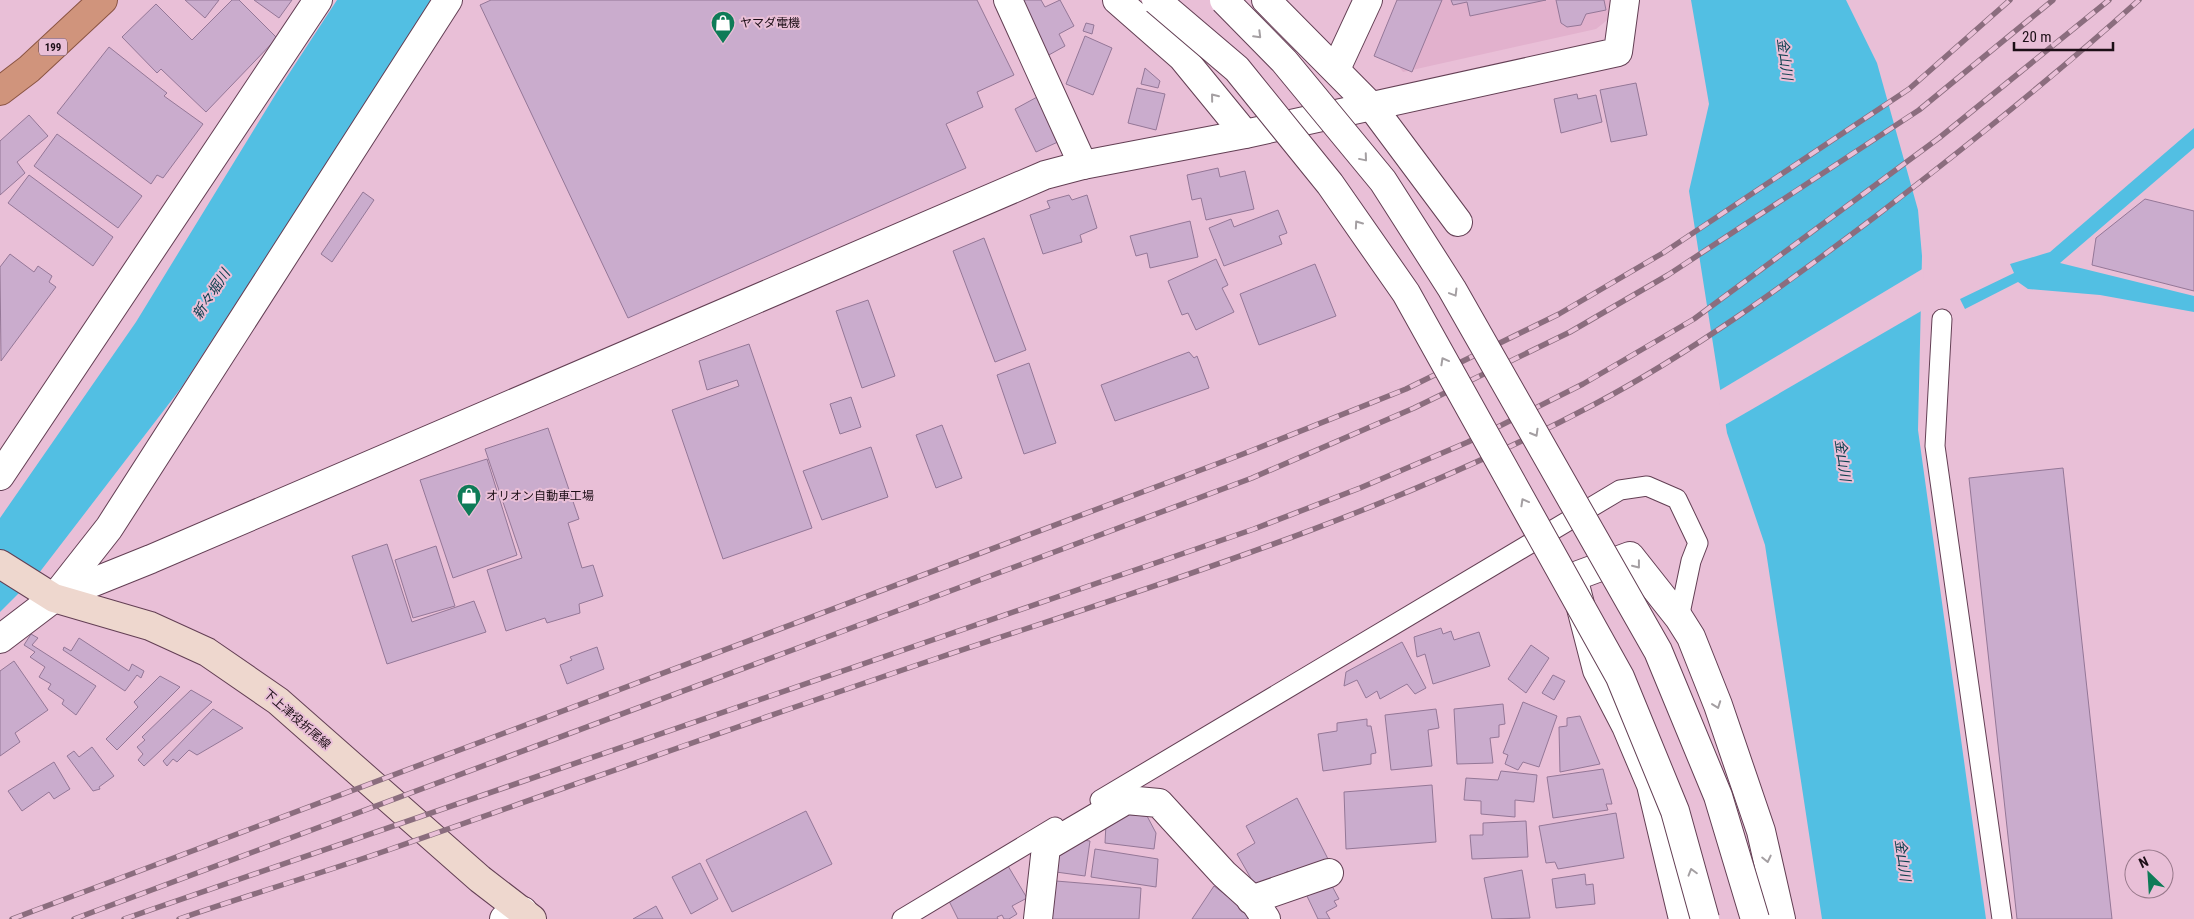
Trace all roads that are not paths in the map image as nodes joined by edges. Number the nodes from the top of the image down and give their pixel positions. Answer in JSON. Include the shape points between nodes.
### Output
{"nodes":[{"id":1,"x":103,"y":0,"type":"edge"},
{"id":2,"x":318,"y":0,"type":"edge"},
{"id":3,"x":448,"y":0,"type":"edge"},
{"id":4,"x":1008,"y":0,"type":"edge"},
{"id":5,"x":1117,"y":0,"type":"edge"},
{"id":6,"x":1156,"y":0,"type":"edge"},
{"id":7,"x":1224,"y":0,"type":"edge"},
{"id":8,"x":1266,"y":0,"type":"edge"},
{"id":9,"x":1368,"y":0,"type":"edge"},
{"id":10,"x":1625,"y":0,"type":"edge"},
{"id":11,"x":1336,"y":68,"type":"junction"},
{"id":12,"x":0,"y":91,"type":"edge"},
{"id":13,"x":1372,"y":108,"type":"junction"},
{"id":14,"x":1245,"y":134,"type":"junction"},
{"id":15,"x":1083,"y":165,"type":"junction"},
{"id":16,"x":1458,"y":222,"type":"dead end"},
{"id":17,"x":1942,"y":319,"type":"dead end"},
{"id":18,"x":0,"y":476,"type":"edge"},
{"id":19,"x":0,"y":564,"type":"edge"},
{"id":20,"x":54,"y":598,"type":"junction"},
{"id":21,"x":1678,"y":618,"type":"junction"},
{"id":22,"x":0,"y":639,"type":"edge"},
{"id":23,"x":1329,"y":873,"type":"dead end"},
{"id":24,"x":1259,"y":909,"type":"edge"},
{"id":25,"x":520,"y":916,"type":"edge"},
{"id":26,"x":902,"y":919,"type":"edge"},
{"id":27,"x":1038,"y":919,"type":"edge"},
{"id":28,"x":1684,"y":919,"type":"edge"},
{"id":29,"x":1705,"y":919,"type":"edge"},
{"id":30,"x":1754,"y":919,"type":"edge"},
{"id":31,"x":1781,"y":919,"type":"edge"},
{"id":32,"x":2002,"y":919,"type":"edge"}],
"edges":[{"from":1,"to":12,"type":"highway","number":"199","via":[[29,69]]},
{"from":2,"to":18,"type":"street"},
{"from":3,"to":20,"type":"street","via":[[109,528]]},
{"from":4,"to":15,"type":"street"},
{"from":14,"to":5,"type":"street","one_way":true,"via":[[1182,57]]},
{"from":29,"to":6,"type":"street","one_way":true,"bridge":true,"via":[[1675,811],[1620,677],[1406,293],[1330,184],[1237,69]]},
{"from":7,"to":30,"type":"street","one_way":true,"bridge":true,"via":[[1284,61],[1383,181],[1452,289],[1658,651],[1718,796]]},
{"from":8,"to":11,"type":"street"},
{"from":9,"to":11,"type":"street"},
{"from":10,"to":13,"type":"street","via":[[1618,52]]},
{"from":11,"to":13,"type":"street"},
{"from":13,"to":14,"type":"street"},
{"from":13,"to":16,"type":"street"},
{"from":14,"to":15,"type":"street"},
{"from":15,"to":20,"type":"street","via":[[1045,175]]},
{"from":17,"to":32,"type":"lane","via":[[1935,446]]},
{"from":19,"to":20,"type":"main road","name":"下上津役折尾線"},
{"from":20,"to":22,"type":"street"},
{"from":20,"to":25,"type":"main road","name":"下上津役折尾線","via":[[150,626],[207,652],[278,700]]},
{"from":21,"to":26,"type":"lane","via":[[1698,543],[1677,499],[1647,486],[1620,490]]},
{"from":28,"to":21,"type":"street","one_way":true,"via":[[1651,785],[1597,670],[1573,577],[1630,556]]},
{"from":21,"to":31,"type":"street","one_way":true,"via":[[1690,637],[1718,705],[1761,831]]},
{"from":23,"to":24,"type":"street"},
{"from":24,"to":27,"type":"street","via":[[1159,803],[1126,800],[1046,847]]}]}
